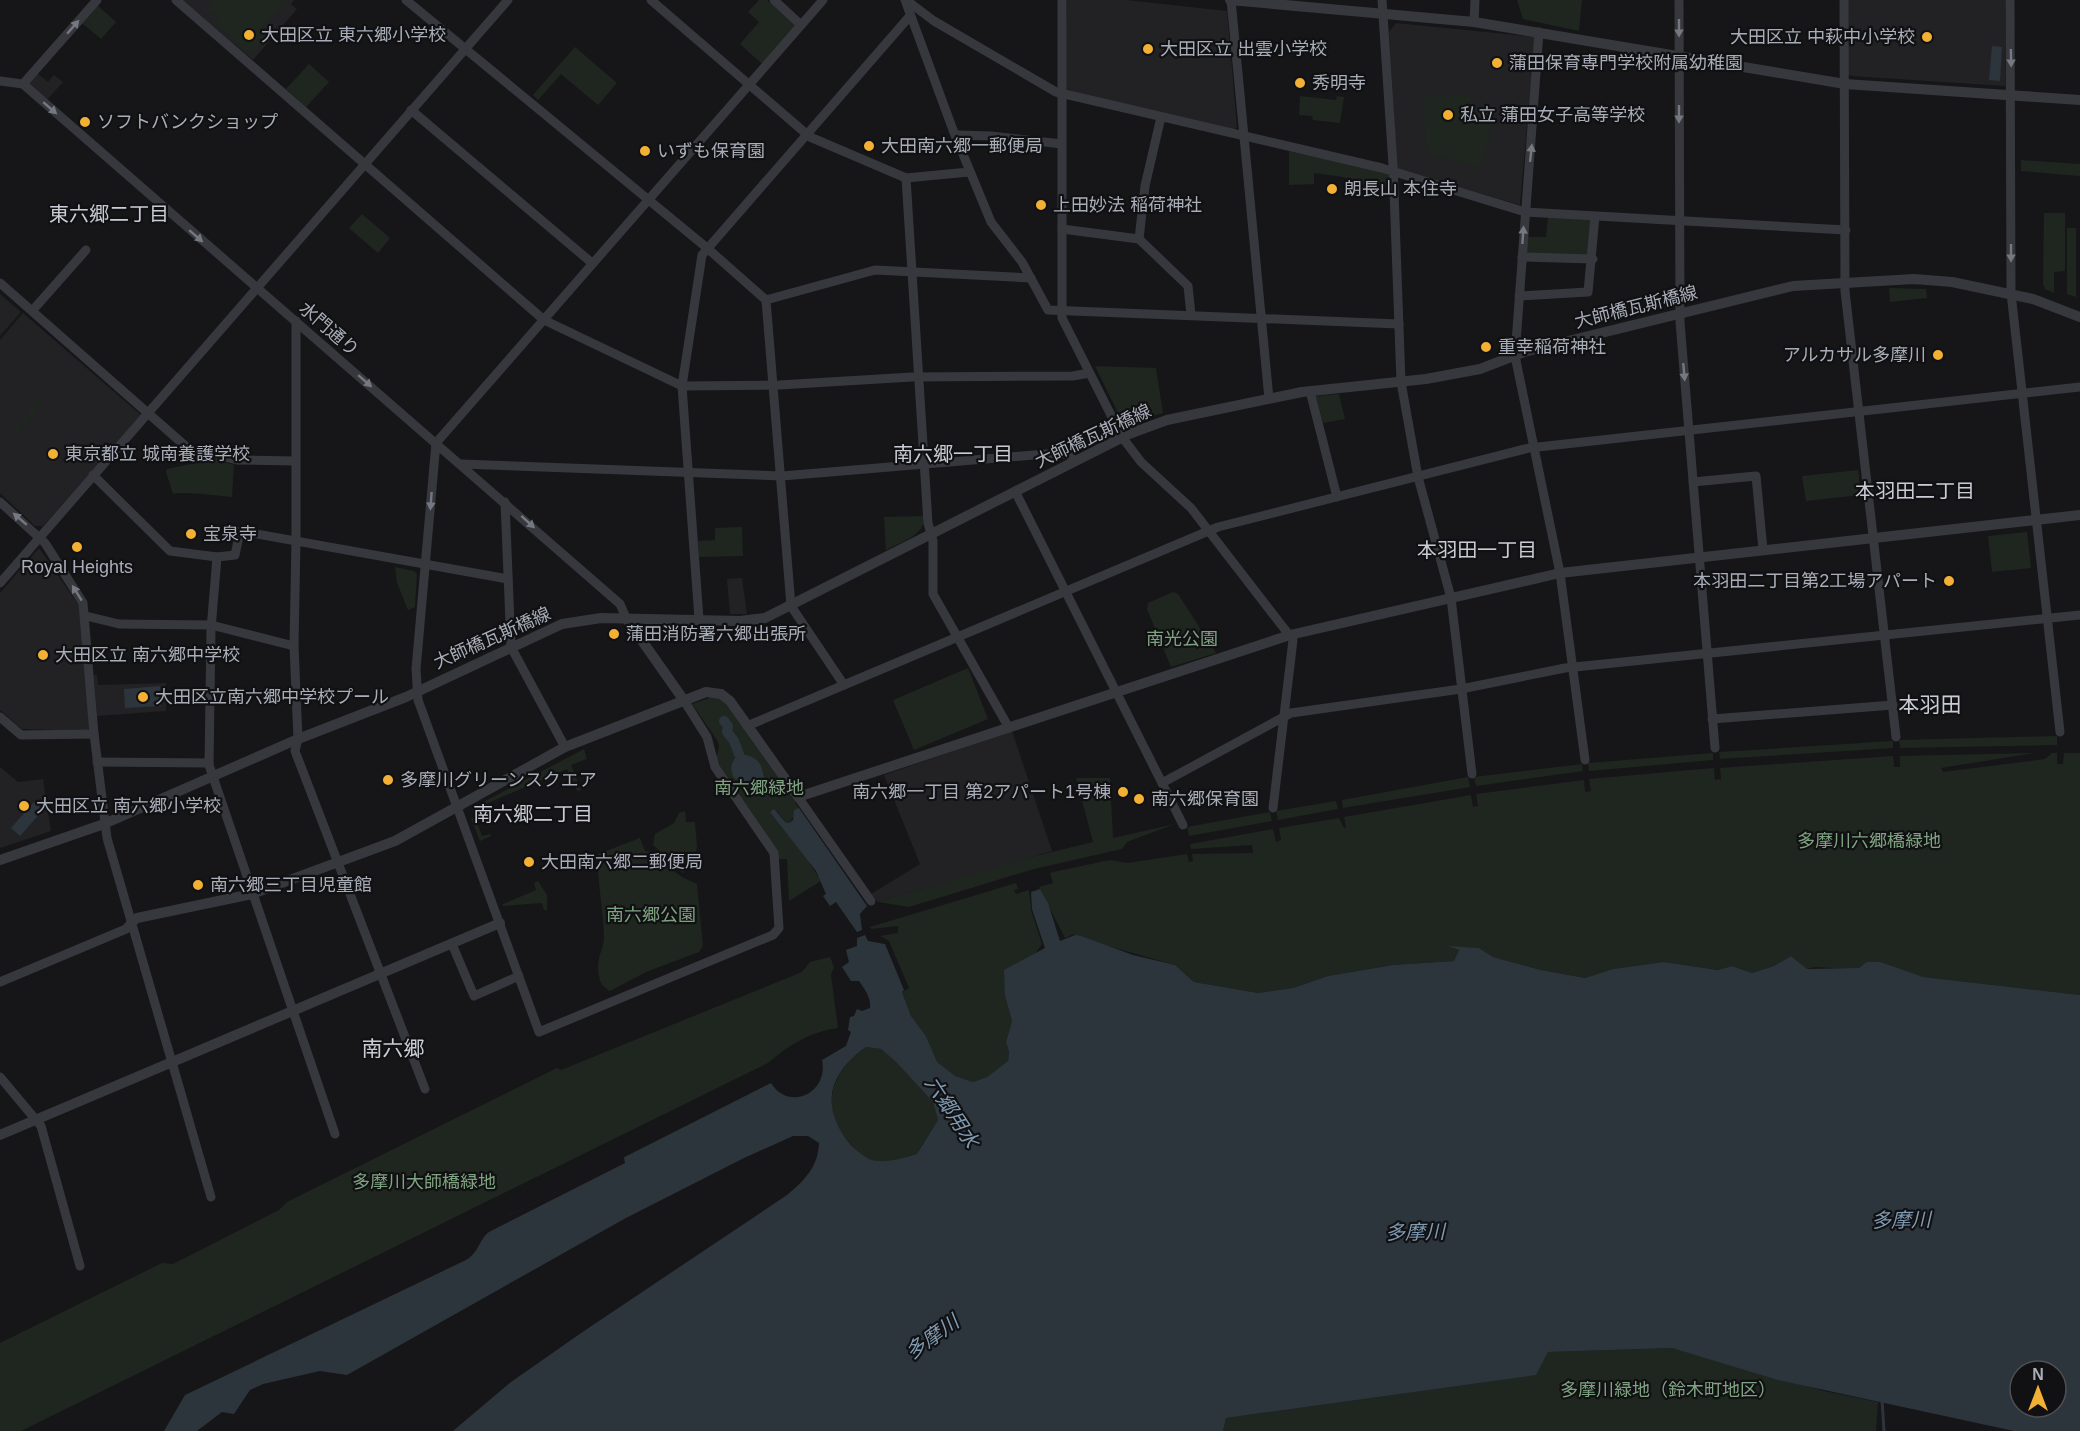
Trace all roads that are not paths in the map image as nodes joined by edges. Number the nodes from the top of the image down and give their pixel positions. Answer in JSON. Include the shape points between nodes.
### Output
{"nodes":[{"id":1,"x":176,"y":0,"type":"edge"},
{"id":2,"x":406,"y":0,"type":"edge"},
{"id":3,"x":508,"y":0,"type":"edge"},
{"id":4,"x":651,"y":0,"type":"edge"},
{"id":5,"x":774,"y":0,"type":"edge"},
{"id":6,"x":823,"y":0,"type":"edge"},
{"id":7,"x":906,"y":0,"type":"edge"},
{"id":8,"x":1062,"y":0,"type":"edge"},
{"id":9,"x":1231,"y":0,"type":"edge"},
{"id":10,"x":1382,"y":0,"type":"edge"},
{"id":11,"x":1475,"y":0,"type":"edge"},
{"id":12,"x":1679,"y":0,"type":"edge"},
{"id":13,"x":1844,"y":0,"type":"edge"},
{"id":14,"x":2010,"y":0,"type":"edge"},
{"id":15,"x":96,"y":1,"type":"edge"},
{"id":16,"x":1383,"y":13,"type":"junction"},
{"id":17,"x":909,"y":17,"type":"junction"},
{"id":18,"x":1474,"y":22,"type":"junction"},
{"id":19,"x":801,"y":25,"type":"junction"},
{"id":20,"x":1539,"y":32,"type":"junction"},
{"id":21,"x":464,"y":49,"type":"junction"},
{"id":22,"x":1679,"y":56,"type":"junction"},
{"id":23,"x":0,"y":81,"type":"edge"},
{"id":24,"x":23,"y":84,"type":"junction"},
{"id":25,"x":1845,"y":84,"type":"junction"},
{"id":26,"x":748,"y":85,"type":"junction"},
{"id":27,"x":1062,"y":94,"type":"junction"},
{"id":28,"x":2012,"y":95,"type":"junction"},
{"id":29,"x":2080,"y":100,"type":"edge"},
{"id":30,"x":411,"y":110,"type":"junction"},
{"id":31,"x":1161,"y":117,"type":"junction"},
{"id":32,"x":806,"y":135,"type":"junction"},
{"id":33,"x":957,"y":135,"type":"junction"},
{"id":34,"x":1244,"y":138,"type":"junction"},
{"id":35,"x":1062,"y":144,"type":"junction"},
{"id":36,"x":364,"y":164,"type":"junction"},
{"id":37,"x":969,"y":172,"type":"junction"},
{"id":38,"x":1393,"y":172,"type":"junction"},
{"id":39,"x":906,"y":178,"type":"junction"},
{"id":40,"x":647,"y":201,"type":"junction"},
{"id":41,"x":1525,"y":212,"type":"junction"},
{"id":42,"x":1595,"y":216,"type":"junction"},
{"id":43,"x":1680,"y":219,"type":"junction"},
{"id":44,"x":1062,"y":229,"type":"junction"},
{"id":45,"x":1846,"y":230,"type":"junction"},
{"id":46,"x":1139,"y":239,"type":"junction"},
{"id":47,"x":707,"y":249,"type":"junction"},
{"id":48,"x":86,"y":250,"type":"dead end"},
{"id":49,"x":1522,"y":257,"type":"junction"},
{"id":50,"x":1593,"y":259,"type":"junction"},
{"id":51,"x":592,"y":263,"type":"junction"},
{"id":52,"x":912,"y":272,"type":"junction"},
{"id":53,"x":1031,"y":278,"type":"junction"},
{"id":54,"x":1845,"y":282,"type":"junction"},
{"id":55,"x":0,"y":283,"type":"edge"},
{"id":56,"x":256,"y":288,"type":"junction"},
{"id":57,"x":2011,"y":293,"type":"junction"},
{"id":58,"x":1519,"y":296,"type":"junction"},
{"id":59,"x":766,"y":300,"type":"junction"},
{"id":60,"x":1062,"y":310,"type":"junction"},
{"id":61,"x":32,"y":311,"type":"junction"},
{"id":62,"x":1680,"y":314,"type":"junction"},
{"id":63,"x":1191,"y":315,"type":"junction"},
{"id":64,"x":1260,"y":316,"type":"junction"},
{"id":65,"x":2080,"y":317,"type":"edge"},
{"id":66,"x":543,"y":320,"type":"junction"},
{"id":67,"x":296,"y":321,"type":"junction"},
{"id":68,"x":1399,"y":324,"type":"junction"},
{"id":69,"x":1515,"y":356,"type":"junction"},
{"id":70,"x":1089,"y":373,"type":"junction"},
{"id":71,"x":919,"y":377,"type":"junction"},
{"id":72,"x":1401,"y":382,"type":"junction"},
{"id":73,"x":682,"y":386,"type":"junction"},
{"id":74,"x":773,"y":386,"type":"junction"},
{"id":75,"x":2080,"y":387,"type":"edge"},
{"id":76,"x":1310,"y":391,"type":"junction"},
{"id":77,"x":2022,"y":394,"type":"junction"},
{"id":78,"x":1269,"y":399,"type":"junction"},
{"id":79,"x":148,"y":411,"type":"junction"},
{"id":80,"x":1859,"y":412,"type":"junction"},
{"id":81,"x":1689,"y":431,"type":"junction"},
{"id":82,"x":1122,"y":437,"type":"junction"},
{"id":83,"x":436,"y":443,"type":"junction"},
{"id":84,"x":1535,"y":447,"type":"junction"},
{"id":85,"x":295,"y":460,"type":"junction"},
{"id":86,"x":1074,"y":461,"type":"junction"},
{"id":87,"x":924,"y":463,"type":"junction"},
{"id":88,"x":461,"y":464,"type":"junction"},
{"id":89,"x":690,"y":472,"type":"junction"},
{"id":90,"x":93,"y":475,"type":"junction"},
{"id":91,"x":782,"y":476,"type":"junction"},
{"id":92,"x":1418,"y":477,"type":"junction"},
{"id":93,"x":1693,"y":482,"type":"junction"},
{"id":94,"x":1015,"y":491,"type":"junction"},
{"id":95,"x":1337,"y":497,"type":"junction"},
{"id":96,"x":0,"y":502,"type":"edge"},
{"id":97,"x":505,"y":502,"type":"junction"},
{"id":98,"x":2080,"y":514,"type":"edge"},
{"id":99,"x":2036,"y":519,"type":"junction"},
{"id":100,"x":1208,"y":531,"type":"junction"},
{"id":101,"x":931,"y":533,"type":"junction"},
{"id":102,"x":40,"y":537,"type":"junction"},
{"id":103,"x":1874,"y":537,"type":"junction"},
{"id":104,"x":296,"y":540,"type":"junction"},
{"id":105,"x":1763,"y":550,"type":"junction"},
{"id":106,"x":217,"y":557,"type":"junction"},
{"id":107,"x":1700,"y":557,"type":"junction"},
{"id":108,"x":426,"y":565,"type":"junction"},
{"id":109,"x":1560,"y":573,"type":"junction"},
{"id":110,"x":508,"y":579,"type":"junction"},
{"id":111,"x":0,"y":583,"type":"edge"},
{"id":112,"x":1067,"y":592,"type":"junction"},
{"id":113,"x":1451,"y":598,"type":"junction"},
{"id":114,"x":791,"y":606,"type":"junction"},
{"id":115,"x":2080,"y":615,"type":"edge"},
{"id":116,"x":86,"y":616,"type":"junction"},
{"id":117,"x":626,"y":618,"type":"junction"},
{"id":118,"x":699,"y":619,"type":"junction"},
{"id":119,"x":2048,"y":619,"type":"junction"},
{"id":120,"x":211,"y":625,"type":"junction"},
{"id":121,"x":1290,"y":635,"type":"junction"},
{"id":122,"x":1884,"y":635,"type":"junction"},
{"id":123,"x":958,"y":637,"type":"junction"},
{"id":124,"x":294,"y":646,"type":"junction"},
{"id":125,"x":511,"y":647,"type":"junction"},
{"id":126,"x":1707,"y":652,"type":"junction"},
{"id":127,"x":1572,"y":667,"type":"junction"},
{"id":128,"x":844,"y":685,"type":"junction"},
{"id":129,"x":1461,"y":688,"type":"junction"},
{"id":130,"x":417,"y":692,"type":"junction"},
{"id":131,"x":1116,"y":692,"type":"junction"},
{"id":132,"x":683,"y":699,"type":"junction"},
{"id":133,"x":1893,"y":705,"type":"junction"},
{"id":134,"x":1284,"y":715,"type":"junction"},
{"id":135,"x":0,"y":717,"type":"edge"},
{"id":136,"x":1712,"y":719,"type":"junction"},
{"id":137,"x":747,"y":726,"type":"junction"},
{"id":138,"x":1009,"y":728,"type":"junction"},
{"id":139,"x":2060,"y":732,"type":"dead end"},
{"id":140,"x":94,"y":734,"type":"junction"},
{"id":141,"x":1896,"y":736,"type":"dead end"},
{"id":142,"x":298,"y":739,"type":"junction"},
{"id":143,"x":565,"y":747,"type":"junction"},
{"id":144,"x":1715,"y":748,"type":"dead end"},
{"id":145,"x":1585,"y":760,"type":"dead end"},
{"id":146,"x":97,"y":762,"type":"junction"},
{"id":147,"x":209,"y":762,"type":"junction"},
{"id":148,"x":1472,"y":774,"type":"dead end"},
{"id":149,"x":212,"y":776,"type":"junction"},
{"id":150,"x":1162,"y":783,"type":"junction"},
{"id":151,"x":798,"y":796,"type":"junction"},
{"id":152,"x":457,"y":805,"type":"junction"},
{"id":153,"x":1273,"y":808,"type":"dead end"},
{"id":154,"x":104,"y":824,"type":"junction"},
{"id":155,"x":1183,"y":825,"type":"dead end"},
{"id":156,"x":0,"y":860,"type":"edge"},
{"id":157,"x":338,"y":862,"type":"junction"},
{"id":158,"x":252,"y":894,"type":"junction"},
{"id":159,"x":871,"y":901,"type":"dead end"},
{"id":160,"x":131,"y":923,"type":"junction"},
{"id":161,"x":500,"y":923,"type":"junction"},
{"id":162,"x":452,"y":944,"type":"junction"},
{"id":163,"x":380,"y":974,"type":"junction"},
{"id":164,"x":519,"y":976,"type":"junction"},
{"id":165,"x":0,"y":982,"type":"edge"},
{"id":166,"x":293,"y":1012,"type":"junction"},
{"id":167,"x":173,"y":1062,"type":"junction"},
{"id":168,"x":0,"y":1077,"type":"edge"},
{"id":169,"x":425,"y":1089,"type":"dead end"},
{"id":170,"x":37,"y":1119,"type":"junction"},
{"id":171,"x":335,"y":1134,"type":"dead end"},
{"id":172,"x":0,"y":1135,"type":"edge"},
{"id":173,"x":211,"y":1197,"type":"dead end"},
{"id":174,"x":80,"y":1266,"type":"dead end"}],
"edges":[{"from":1,"to":36,"type":"street"},
{"from":2,"to":21,"type":"street"},
{"from":3,"to":21,"type":"street"},
{"from":4,"to":26,"type":"street"},
{"from":5,"to":19,"type":"street"},
{"from":6,"to":19,"type":"street"},
{"from":7,"to":17,"type":"street"},
{"from":7,"to":27,"type":"street","via":[[934,21]]},
{"from":8,"to":27,"type":"street"},
{"from":9,"to":16,"type":"street"},
{"from":9,"to":34,"type":"street"},
{"from":10,"to":16,"type":"street"},
{"from":11,"to":18,"type":"street"},
{"from":12,"to":22,"type":"street","one_way":true},
{"from":13,"to":25,"type":"street"},
{"from":14,"to":28,"type":"street","one_way":true},
{"from":24,"to":15,"type":"street","one_way":true},
{"from":16,"to":18,"type":"street"},
{"from":16,"to":38,"type":"street"},
{"from":17,"to":32,"type":"street"},
{"from":17,"to":33,"type":"street"},
{"from":18,"to":20,"type":"street"},
{"from":19,"to":26,"type":"street"},
{"from":20,"to":22,"type":"street"},
{"from":41,"to":20,"type":"street","one_way":true},
{"from":21,"to":30,"type":"street"},
{"from":21,"to":40,"type":"street"},
{"from":22,"to":25,"type":"street"},
{"from":22,"to":43,"type":"street","one_way":true},
{"from":23,"to":24,"type":"street"},
{"from":24,"to":56,"type":"street","name":"水門通り","one_way":true},
{"from":25,"to":28,"type":"street"},
{"from":25,"to":45,"type":"street"},
{"from":26,"to":32,"type":"street"},
{"from":26,"to":40,"type":"street"},
{"from":27,"to":31,"type":"street"},
{"from":27,"to":35,"type":"street"},
{"from":28,"to":29,"type":"street"},
{"from":28,"to":57,"type":"street","one_way":true},
{"from":30,"to":36,"type":"street"},
{"from":30,"to":51,"type":"street"},
{"from":31,"to":34,"type":"street"},
{"from":31,"to":46,"type":"street","via":[[1145,186]]},
{"from":32,"to":39,"type":"street"},
{"from":32,"to":47,"type":"street"},
{"from":33,"to":35,"type":"street"},
{"from":33,"to":37,"type":"street"},
{"from":34,"to":38,"type":"street"},
{"from":34,"to":64,"type":"street"},
{"from":35,"to":44,"type":"street"},
{"from":36,"to":56,"type":"street"},
{"from":36,"to":66,"type":"street"},
{"from":37,"to":39,"type":"street"},
{"from":37,"to":53,"type":"street","via":[[990,222]]},
{"from":38,"to":41,"type":"street"},
{"from":38,"to":68,"type":"street"},
{"from":39,"to":52,"type":"street"},
{"from":40,"to":47,"type":"street"},
{"from":40,"to":51,"type":"street"},
{"from":41,"to":42,"type":"street"},
{"from":49,"to":41,"type":"street","one_way":true},
{"from":42,"to":43,"type":"street"},
{"from":42,"to":50,"type":"street"},
{"from":43,"to":45,"type":"street"},
{"from":43,"to":62,"type":"street"},
{"from":44,"to":46,"type":"street"},
{"from":44,"to":60,"type":"street"},
{"from":45,"to":54,"type":"street"},
{"from":46,"to":63,"type":"street","via":[[1188,286]]},
{"from":47,"to":59,"type":"street"},
{"from":47,"to":73,"type":"street","via":[[702,255]]},
{"from":48,"to":61,"type":"street"},
{"from":49,"to":50,"type":"street"},
{"from":49,"to":58,"type":"street"},
{"from":50,"to":58,"type":"street","via":[[1588,292]]},
{"from":51,"to":66,"type":"street"},
{"from":52,"to":53,"type":"street"},
{"from":52,"to":59,"type":"street","via":[[875,270]]},
{"from":52,"to":71,"type":"street"},
{"from":53,"to":60,"type":"street","via":[[1048,310]]},
{"from":54,"to":57,"type":"street","name":"大師橋瓦斯橋線","via":[[1914,279]]},
{"from":54,"to":62,"type":"street","name":"大師橋瓦斯橋線","via":[[1772,290]]},
{"from":54,"to":80,"type":"street"},
{"from":55,"to":61,"type":"street"},
{"from":56,"to":67,"type":"street","name":"水門通り"},
{"from":56,"to":79,"type":"street"},
{"from":57,"to":65,"type":"street","name":"大師橋瓦斯橋線"},
{"from":57,"to":77,"type":"street"},
{"from":58,"to":69,"type":"street"},
{"from":59,"to":74,"type":"street"},
{"from":60,"to":63,"type":"street"},
{"from":60,"to":70,"type":"street","via":[[1062,318]]},
{"from":61,"to":79,"type":"street"},
{"from":62,"to":69,"type":"street","name":"大師橋瓦斯橋線"},
{"from":62,"to":81,"type":"street","one_way":true},
{"from":63,"to":64,"type":"street"},
{"from":64,"to":68,"type":"street"},
{"from":64,"to":78,"type":"street"},
{"from":66,"to":73,"type":"street"},
{"from":66,"to":83,"type":"street"},
{"from":67,"to":83,"type":"street","name":"水門通り","one_way":true},
{"from":67,"to":85,"type":"street"},
{"from":68,"to":72,"type":"street"},
{"from":69,"to":72,"type":"street","name":"大師橋瓦斯橋線","via":[[1471,371]]},
{"from":69,"to":84,"type":"street"},
{"from":70,"to":71,"type":"street"},
{"from":70,"to":82,"type":"street"},
{"from":71,"to":74,"type":"street"},
{"from":71,"to":87,"type":"street"},
{"from":72,"to":76,"type":"street","name":"大師橋瓦斯橋線"},
{"from":72,"to":92,"type":"street"},
{"from":73,"to":74,"type":"street"},
{"from":73,"to":89,"type":"street"},
{"from":74,"to":91,"type":"street"},
{"from":75,"to":77,"type":"street"},
{"from":76,"to":78,"type":"street","name":"大師橋瓦斯橋線"},
{"from":76,"to":95,"type":"street"},
{"from":77,"to":80,"type":"street"},
{"from":77,"to":99,"type":"street"},
{"from":78,"to":82,"type":"street","name":"大師橋瓦斯橋線","via":[[1161,422]]},
{"from":79,"to":85,"type":"street","via":[[199,458],[213,454],[238,460]]},
{"from":79,"to":90,"type":"street"},
{"from":80,"to":81,"type":"street"},
{"from":80,"to":103,"type":"street"},
{"from":81,"to":84,"type":"street"},
{"from":81,"to":93,"type":"street"},
{"from":82,"to":86,"type":"street","name":"大師橋瓦斯橋線"},
{"from":82,"to":100,"type":"street"},
{"from":83,"to":88,"type":"street","name":"水門通り"},
{"from":83,"to":108,"type":"street","one_way":true},
{"from":84,"to":92,"type":"street"},
{"from":84,"to":109,"type":"street"},
{"from":85,"to":104,"type":"street"},
{"from":86,"to":87,"type":"street","via":[[1069,454],[1047,454]]},
{"from":86,"to":94,"type":"street","name":"大師橋瓦斯橋線"},
{"from":87,"to":91,"type":"street"},
{"from":87,"to":101,"type":"street"},
{"from":88,"to":89,"type":"street"},
{"from":88,"to":97,"type":"street","name":"水門通り"},
{"from":89,"to":91,"type":"street"},
{"from":89,"to":118,"type":"street"},
{"from":90,"to":102,"type":"street"},
{"from":90,"to":106,"type":"street","via":[[170,551]]},
{"from":91,"to":114,"type":"street"},
{"from":92,"to":95,"type":"street"},
{"from":92,"to":113,"type":"street"},
{"from":93,"to":105,"type":"street","via":[[1756,476]]},
{"from":93,"to":107,"type":"street"},
{"from":94,"to":101,"type":"street","name":"大師橋瓦斯橋線"},
{"from":94,"to":112,"type":"street"},
{"from":95,"to":100,"type":"street"},
{"from":102,"to":96,"type":"street","one_way":true},
{"from":97,"to":110,"type":"street"},
{"from":97,"to":117,"type":"street","name":"水門通り","one_way":true,"via":[[620,604]]},
{"from":98,"to":99,"type":"street"},
{"from":99,"to":103,"type":"street"},
{"from":99,"to":119,"type":"street"},
{"from":100,"to":112,"type":"street"},
{"from":100,"to":121,"type":"street"},
{"from":101,"to":114,"type":"street","name":"大師橋瓦斯橋線"},
{"from":101,"to":123,"type":"street","via":[[933,594]]},
{"from":102,"to":111,"type":"street"},
{"from":116,"to":102,"type":"street","one_way":true,"via":[[76,591]]},
{"from":103,"to":105,"type":"street"},
{"from":103,"to":122,"type":"street"},
{"from":104,"to":106,"type":"street","via":[[240,531],[235,555]]},
{"from":104,"to":108,"type":"street"},
{"from":104,"to":124,"type":"street"},
{"from":105,"to":107,"type":"street"},
{"from":106,"to":120,"type":"street"},
{"from":107,"to":109,"type":"street"},
{"from":107,"to":126,"type":"street"},
{"from":108,"to":110,"type":"street"},
{"from":108,"to":130,"type":"street"},
{"from":109,"to":113,"type":"street"},
{"from":109,"to":127,"type":"street"},
{"from":110,"to":125,"type":"street"},
{"from":112,"to":123,"type":"street"},
{"from":112,"to":131,"type":"street"},
{"from":113,"to":121,"type":"street"},
{"from":113,"to":129,"type":"street"},
{"from":114,"to":118,"type":"street","name":"大師橋瓦斯橋線","via":[[765,618]]},
{"from":114,"to":128,"type":"street"},
{"from":115,"to":119,"type":"street"},
{"from":116,"to":120,"type":"street","via":[[119,624]]},
{"from":116,"to":140,"type":"street"},
{"from":117,"to":118,"type":"street","name":"大師橋瓦斯橋線"},
{"from":117,"to":125,"type":"street","name":"大師橋瓦斯橋線","via":[[562,624]]},
{"from":117,"to":132,"type":"street"},
{"from":119,"to":122,"type":"street"},
{"from":119,"to":139,"type":"street"},
{"from":120,"to":124,"type":"street"},
{"from":120,"to":147,"type":"street"},
{"from":121,"to":131,"type":"street"},
{"from":121,"to":134,"type":"street","via":[[1293,640]]},
{"from":122,"to":126,"type":"street"},
{"from":122,"to":133,"type":"street"},
{"from":123,"to":128,"type":"street"},
{"from":123,"to":138,"type":"street"},
{"from":124,"to":142,"type":"street"},
{"from":125,"to":130,"type":"street","name":"大師橋瓦斯橋線"},
{"from":125,"to":143,"type":"street"},
{"from":126,"to":127,"type":"street"},
{"from":126,"to":136,"type":"street"},
{"from":127,"to":129,"type":"street"},
{"from":127,"to":145,"type":"street"},
{"from":128,"to":137,"type":"street"},
{"from":129,"to":134,"type":"street"},
{"from":129,"to":148,"type":"street"},
{"from":130,"to":142,"type":"street","name":"大師橋瓦斯橋線"},
{"from":130,"to":152,"type":"street"},
{"from":131,"to":138,"type":"street"},
{"from":131,"to":150,"type":"street"},
{"from":132,"to":137,"type":"street","via":[[706,692],[721,694]]},
{"from":132,"to":143,"type":"street"},
{"from":132,"to":164,"type":"street","via":[[707,737],[715,767],[774,853],[779,928],[773,935],[539,1032]]},
{"from":133,"to":136,"type":"street"},
{"from":133,"to":141,"type":"street"},
{"from":134,"to":150,"type":"street"},
{"from":134,"to":153,"type":"street"},
{"from":135,"to":140,"type":"street","via":[[21,735]]},
{"from":136,"to":144,"type":"street"},
{"from":137,"to":151,"type":"street"},
{"from":138,"to":151,"type":"street"},
{"from":140,"to":146,"type":"street"},
{"from":142,"to":149,"type":"street","name":"大師橋瓦斯橋線"},
{"from":142,"to":157,"type":"street","via":[[296,751]]},
{"from":143,"to":152,"type":"street"},
{"from":146,"to":147,"type":"street"},
{"from":146,"to":154,"type":"street"},
{"from":147,"to":149,"type":"street"},
{"from":149,"to":154,"type":"street","name":"大師橋瓦斯橋線"},
{"from":149,"to":158,"type":"street"},
{"from":150,"to":155,"type":"street"},
{"from":151,"to":159,"type":"street"},
{"from":152,"to":157,"type":"street","via":[[395,841]]},
{"from":152,"to":161,"type":"street"},
{"from":154,"to":156,"type":"street","name":"大師橋瓦斯橋線"},
{"from":154,"to":160,"type":"street"},
{"from":157,"to":158,"type":"street"},
{"from":157,"to":163,"type":"street"},
{"from":158,"to":160,"type":"street","via":[[137,918]]},
{"from":158,"to":166,"type":"street"},
{"from":160,"to":165,"type":"street","via":[[126,929]]},
{"from":160,"to":167,"type":"street"},
{"from":161,"to":162,"type":"street"},
{"from":161,"to":164,"type":"street"},
{"from":162,"to":163,"type":"street"},
{"from":162,"to":164,"type":"street","via":[[474,996]]},
{"from":163,"to":166,"type":"street"},
{"from":163,"to":169,"type":"street"},
{"from":166,"to":167,"type":"street"},
{"from":166,"to":171,"type":"street"},
{"from":167,"to":170,"type":"street"},
{"from":167,"to":173,"type":"street"},
{"from":168,"to":170,"type":"street"},
{"from":170,"to":172,"type":"street"},
{"from":170,"to":174,"type":"street"}]}
